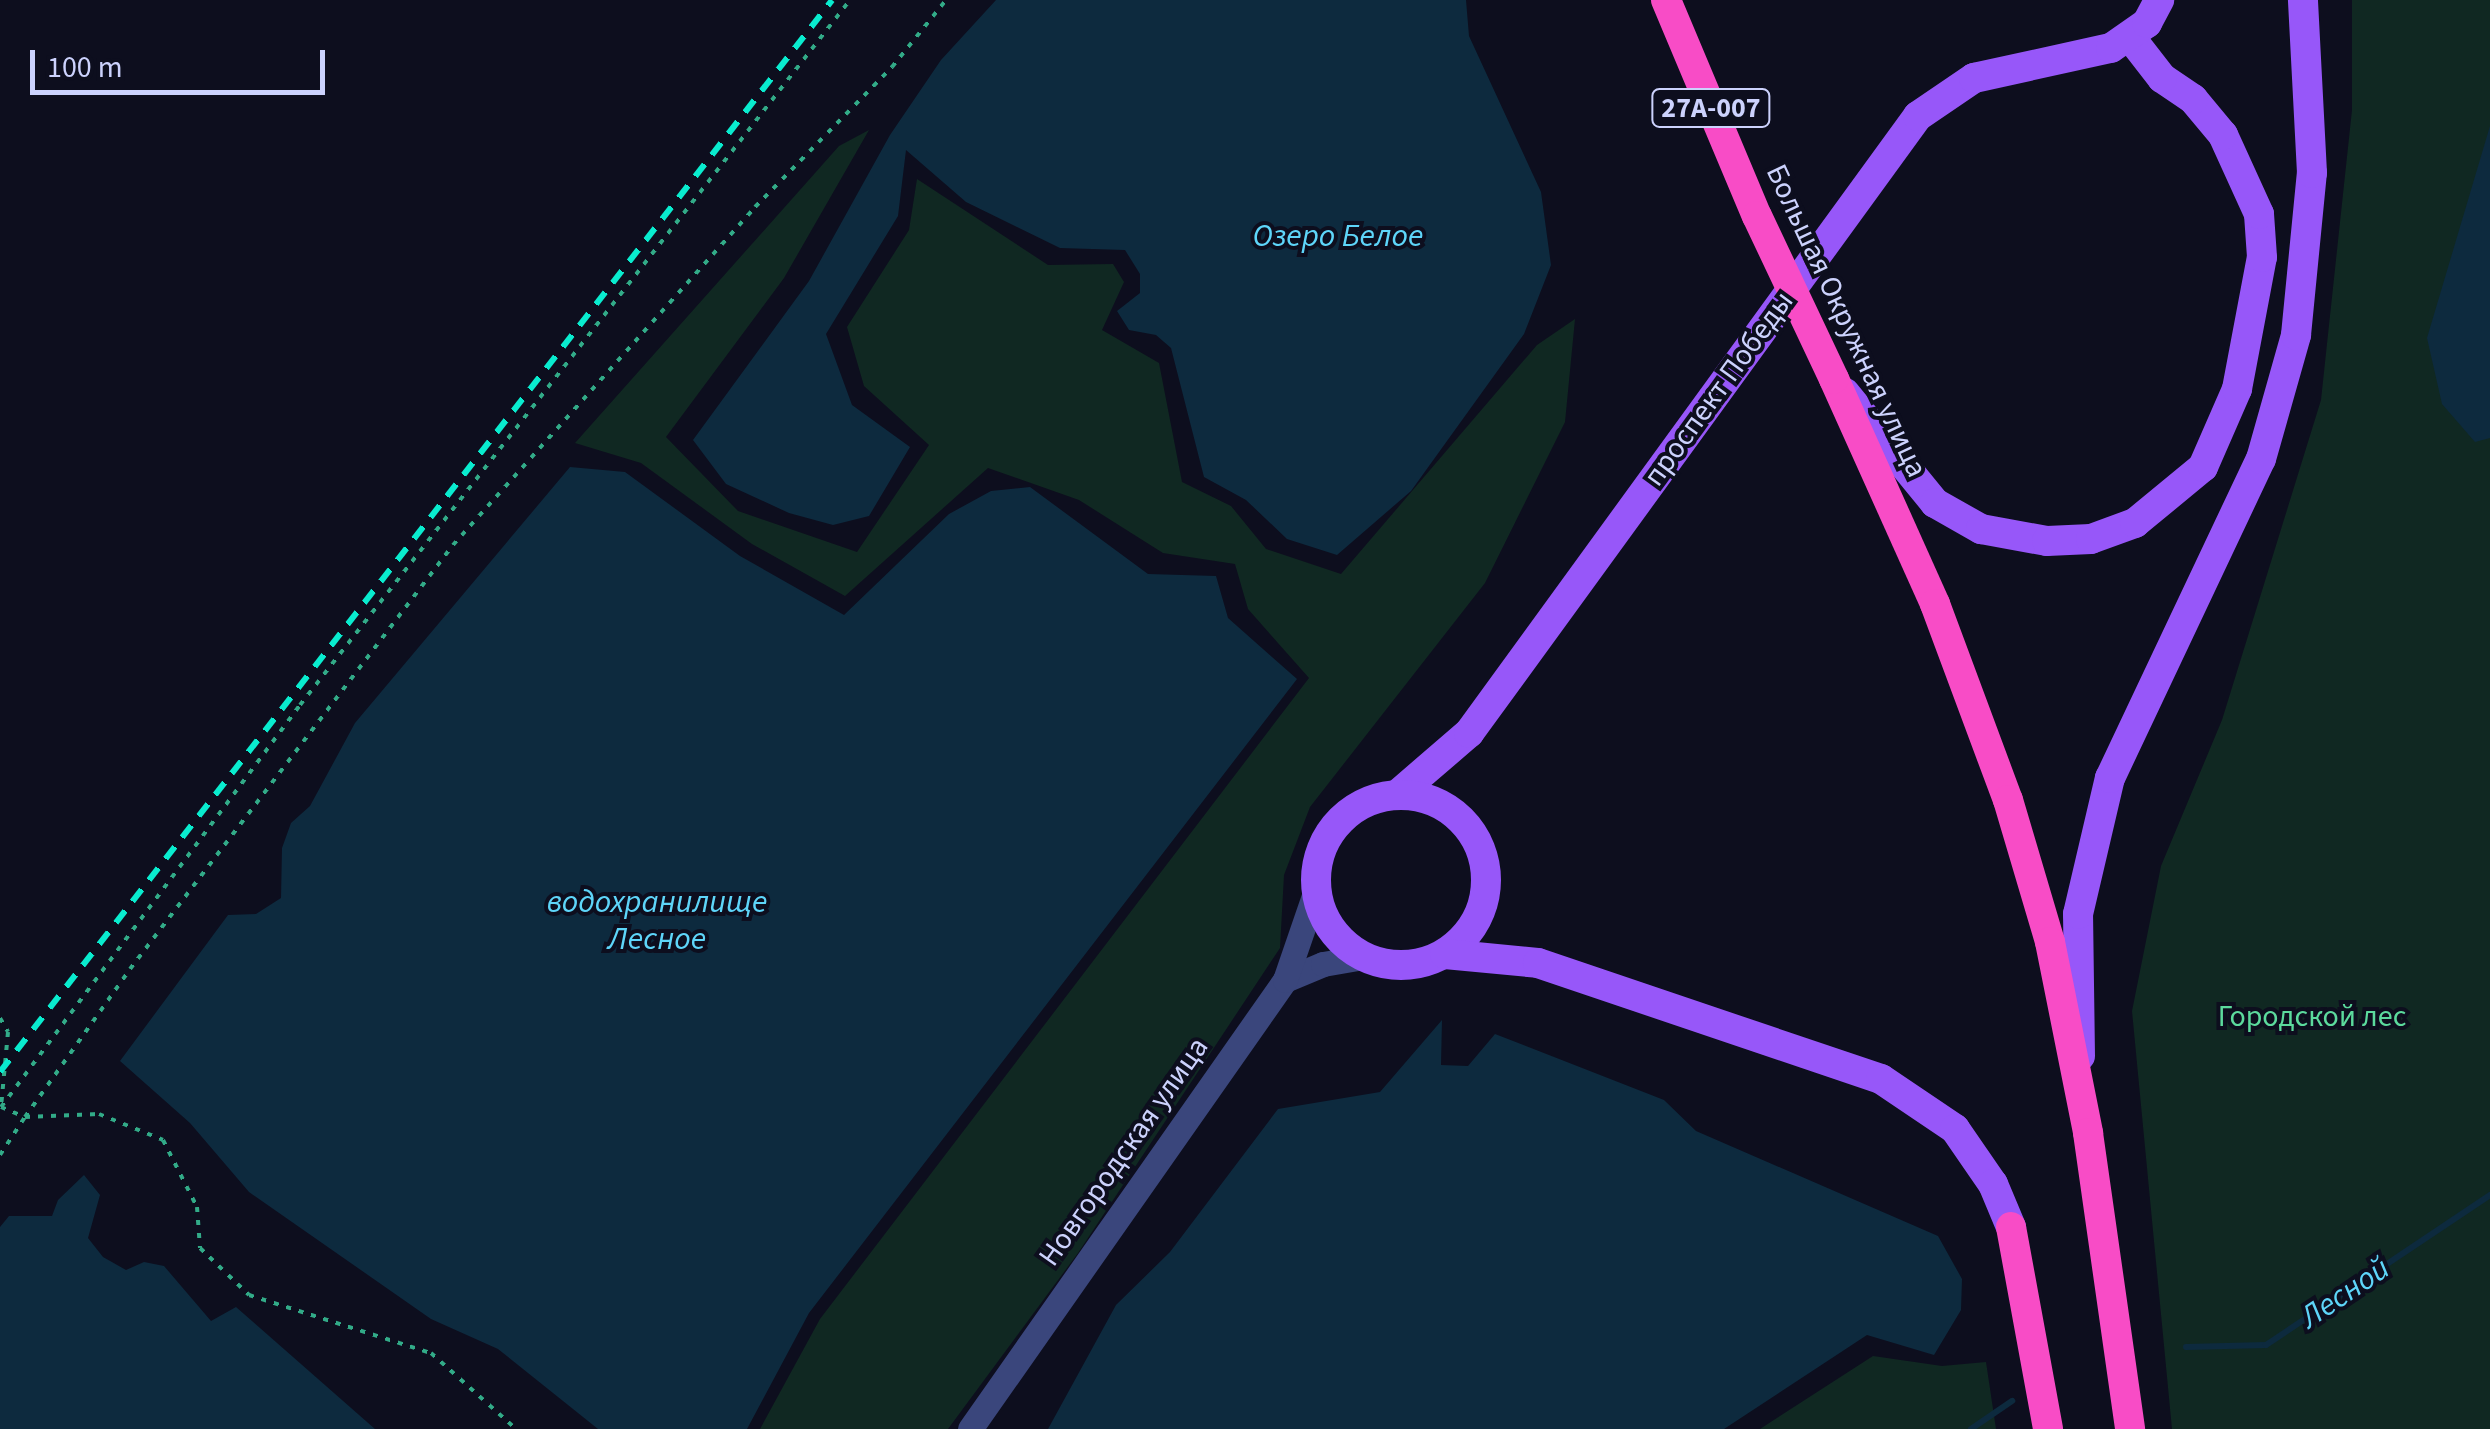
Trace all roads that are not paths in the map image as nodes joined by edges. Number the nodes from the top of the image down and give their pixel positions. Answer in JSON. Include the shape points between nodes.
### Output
{"nodes":[{"id":1,"x":1666,"y":0,"type":"edge"},
{"id":2,"x":2159,"y":0,"type":"edge"},
{"id":3,"x":2303,"y":0,"type":"edge"},
{"id":4,"x":2131,"y":38,"type":"junction"},
{"id":5,"x":1834,"y":379,"type":"junction"},
{"id":6,"x":1398,"y":794,"type":"junction"},
{"id":7,"x":1316,"y":890,"type":"junction"},
{"id":8,"x":1445,"y":954,"type":"junction"},
{"id":9,"x":1363,"y":958,"type":"junction"},
{"id":10,"x":1284,"y":980,"type":"junction"},
{"id":11,"x":2088,"y":1133,"type":"junction"},
{"id":12,"x":2011,"y":1227,"type":"joint"},
{"id":13,"x":970,"y":1429,"type":"edge"},
{"id":14,"x":2048,"y":1429,"type":"edge"},
{"id":15,"x":2130,"y":1429,"type":"edge"}],
"edges":[{"from":1,"to":5,"type":"highway","name":"Большая Окружная улица","number":"27А-007","bridge":true},
{"from":2,"to":4,"type":"main road"},
{"from":3,"to":11,"type":"main road","via":[[2312,173],[2296,336],[2261,459],[2223,550],[2124,742],[2088,851],[2078,914]]},
{"from":4,"to":5,"type":"main road","via":[[2162,78],[2193,99],[2224,134],[2259,214],[2262,257],[2237,389],[2203,467],[2135,523],[2092,538],[2046,541],[1981,530],[1936,503]]},
{"from":4,"to":6,"type":"main road","name":"проспект Победы","via":[[1974,78],[1918,116],[1489,707],[1432,770]]},
{"from":5,"to":11,"type":"highway","name":"Большая Окружная улица","number":"27А-007","via":[[1893,506],[2008,800],[2050,942]]},
{"from":6,"to":7,"type":"main road","via":[[1370,800],[1328,836]]},
{"from":6,"to":8,"type":"main road","via":[[1451,810],[1472,830],[1484,856],[1481,912]]},
{"from":7,"to":9,"type":"main road","via":[[1340,941]]},
{"from":7,"to":10,"type":"street","name":"Новгородская улица"},
{"from":8,"to":9,"type":"main road","via":[[1390,966]]},
{"from":8,"to":12,"type":"main road","via":[[1538,963],[1880,1078],[1955,1128],[1994,1184]]},
{"from":9,"to":10,"type":"street"},
{"from":10,"to":13,"type":"street","name":"Новгородская улица"},
{"from":11,"to":15,"type":"highway","name":"Большая Окружная улица"},
{"from":12,"to":14,"type":"highway"}]}
